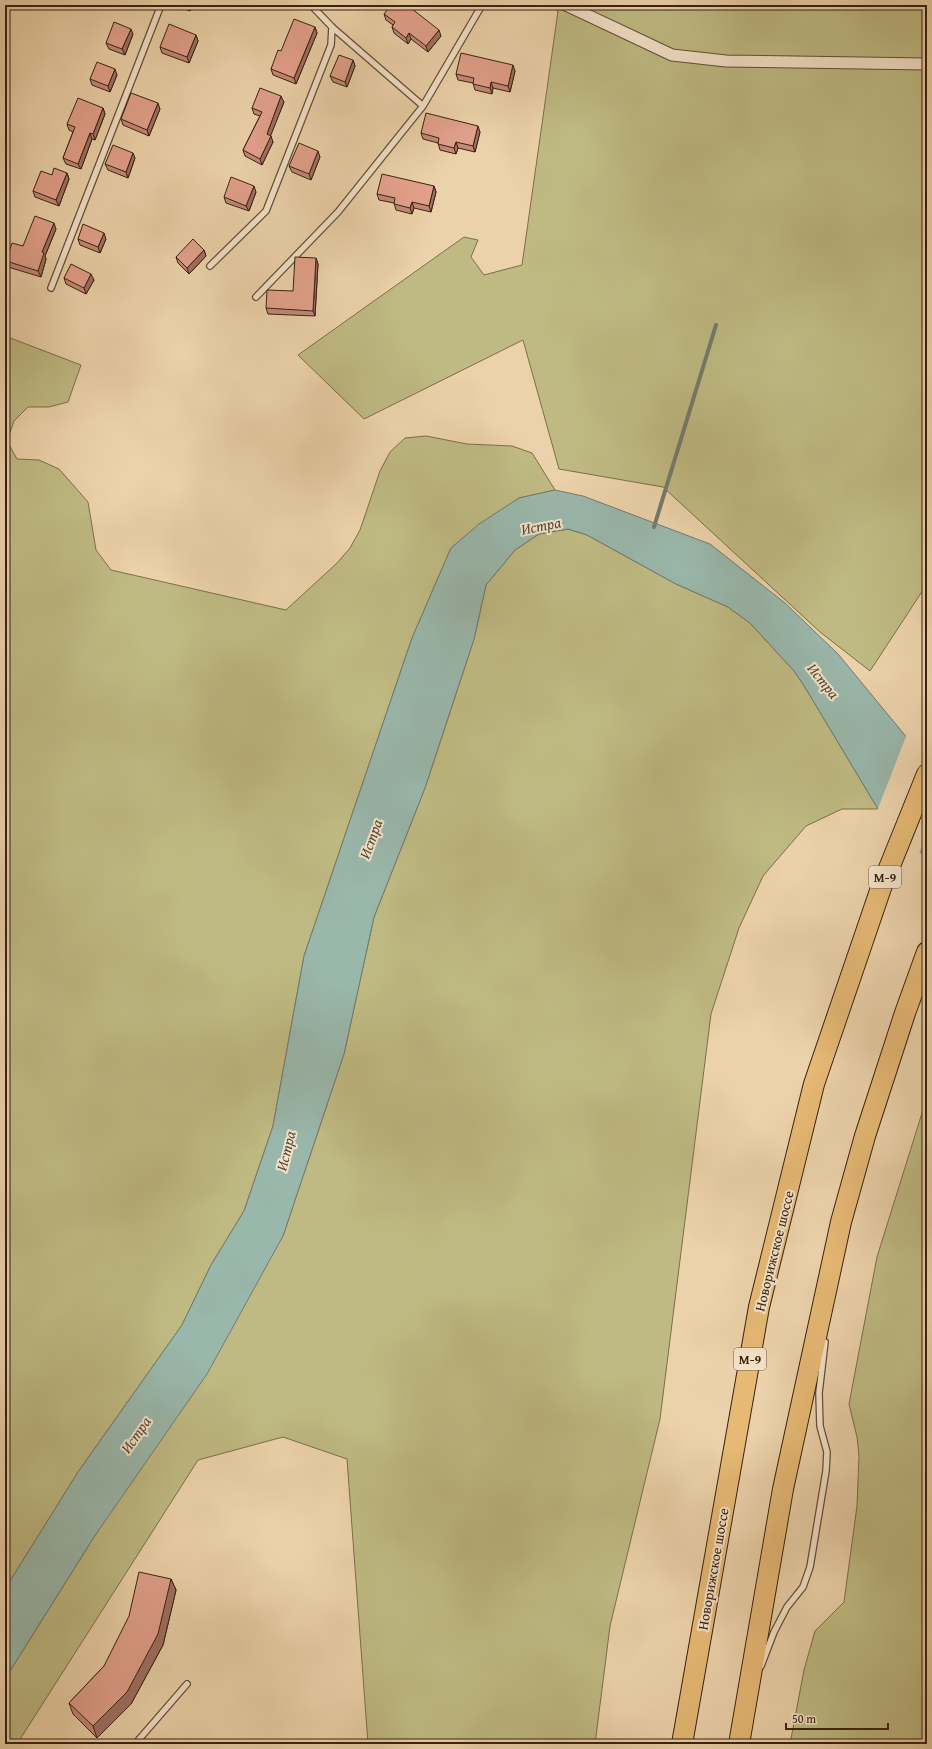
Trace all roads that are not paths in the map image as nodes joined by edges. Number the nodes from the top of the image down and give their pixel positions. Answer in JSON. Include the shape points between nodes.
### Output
{"nodes":[{"id":1,"x":161,"y":5,"type":"edge"},
{"id":2,"x":311,"y":5,"type":"edge"},
{"id":3,"x":482,"y":5,"type":"edge"},
{"id":4,"x":566,"y":5,"type":"edge"},
{"id":5,"x":332,"y":27,"type":"junction"},
{"id":6,"x":927,"y":64,"type":"edge"},
{"id":7,"x":423,"y":106,"type":"junction"},
{"id":8,"x":210,"y":266,"type":"dead end"},
{"id":9,"x":51,"y":288,"type":"dead end"},
{"id":10,"x":256,"y":297,"type":"dead end"},
{"id":11,"x":927,"y":774,"type":"edge"},
{"id":12,"x":927,"y":952,"type":"edge"},
{"id":13,"x":841,"y":1222,"type":"junction"},
{"id":14,"x":830,"y":1304,"type":"dead end"},
{"id":15,"x":826,"y":1335,"type":"dead end"},
{"id":16,"x":759,"y":1676,"type":"dead end"},
{"id":17,"x":187,"y":1684,"type":"dead end"},
{"id":18,"x":755,"y":1691,"type":"dead end"},
{"id":19,"x":135,"y":1744,"type":"edge"},
{"id":20,"x":682,"y":1744,"type":"edge"},
{"id":21,"x":740,"y":1744,"type":"edge"}],
"edges":[{"from":1,"to":9,"type":"lane"},
{"from":2,"to":5,"type":"lane"},
{"from":3,"to":7,"type":"lane"},
{"from":4,"to":6,"type":"street","via":[[672,55],[726,61]]},
{"from":5,"to":7,"type":"lane"},
{"from":5,"to":8,"type":"lane","via":[[331,45],[266,211]]},
{"from":7,"to":10,"type":"lane","via":[[338,212]]},
{"from":11,"to":20,"type":"highway","name":"Новорижское шоссе","number":"М-9","via":[[881,888],[814,1084],[759,1307]]},
{"from":12,"to":13,"type":"highway","via":[[865,1136]]},
{"from":13,"to":14,"type":"lane"},
{"from":13,"to":21,"type":"highway","via":[[783,1489]]},
{"from":15,"to":16,"type":"lane","via":[[819,1393],[820,1426],[827,1452],[826,1471],[810,1567],[802,1587],[787,1607],[774,1632]]},
{"from":17,"to":19,"type":"lane"},
{"from":18,"to":21,"type":"lane"}]}
